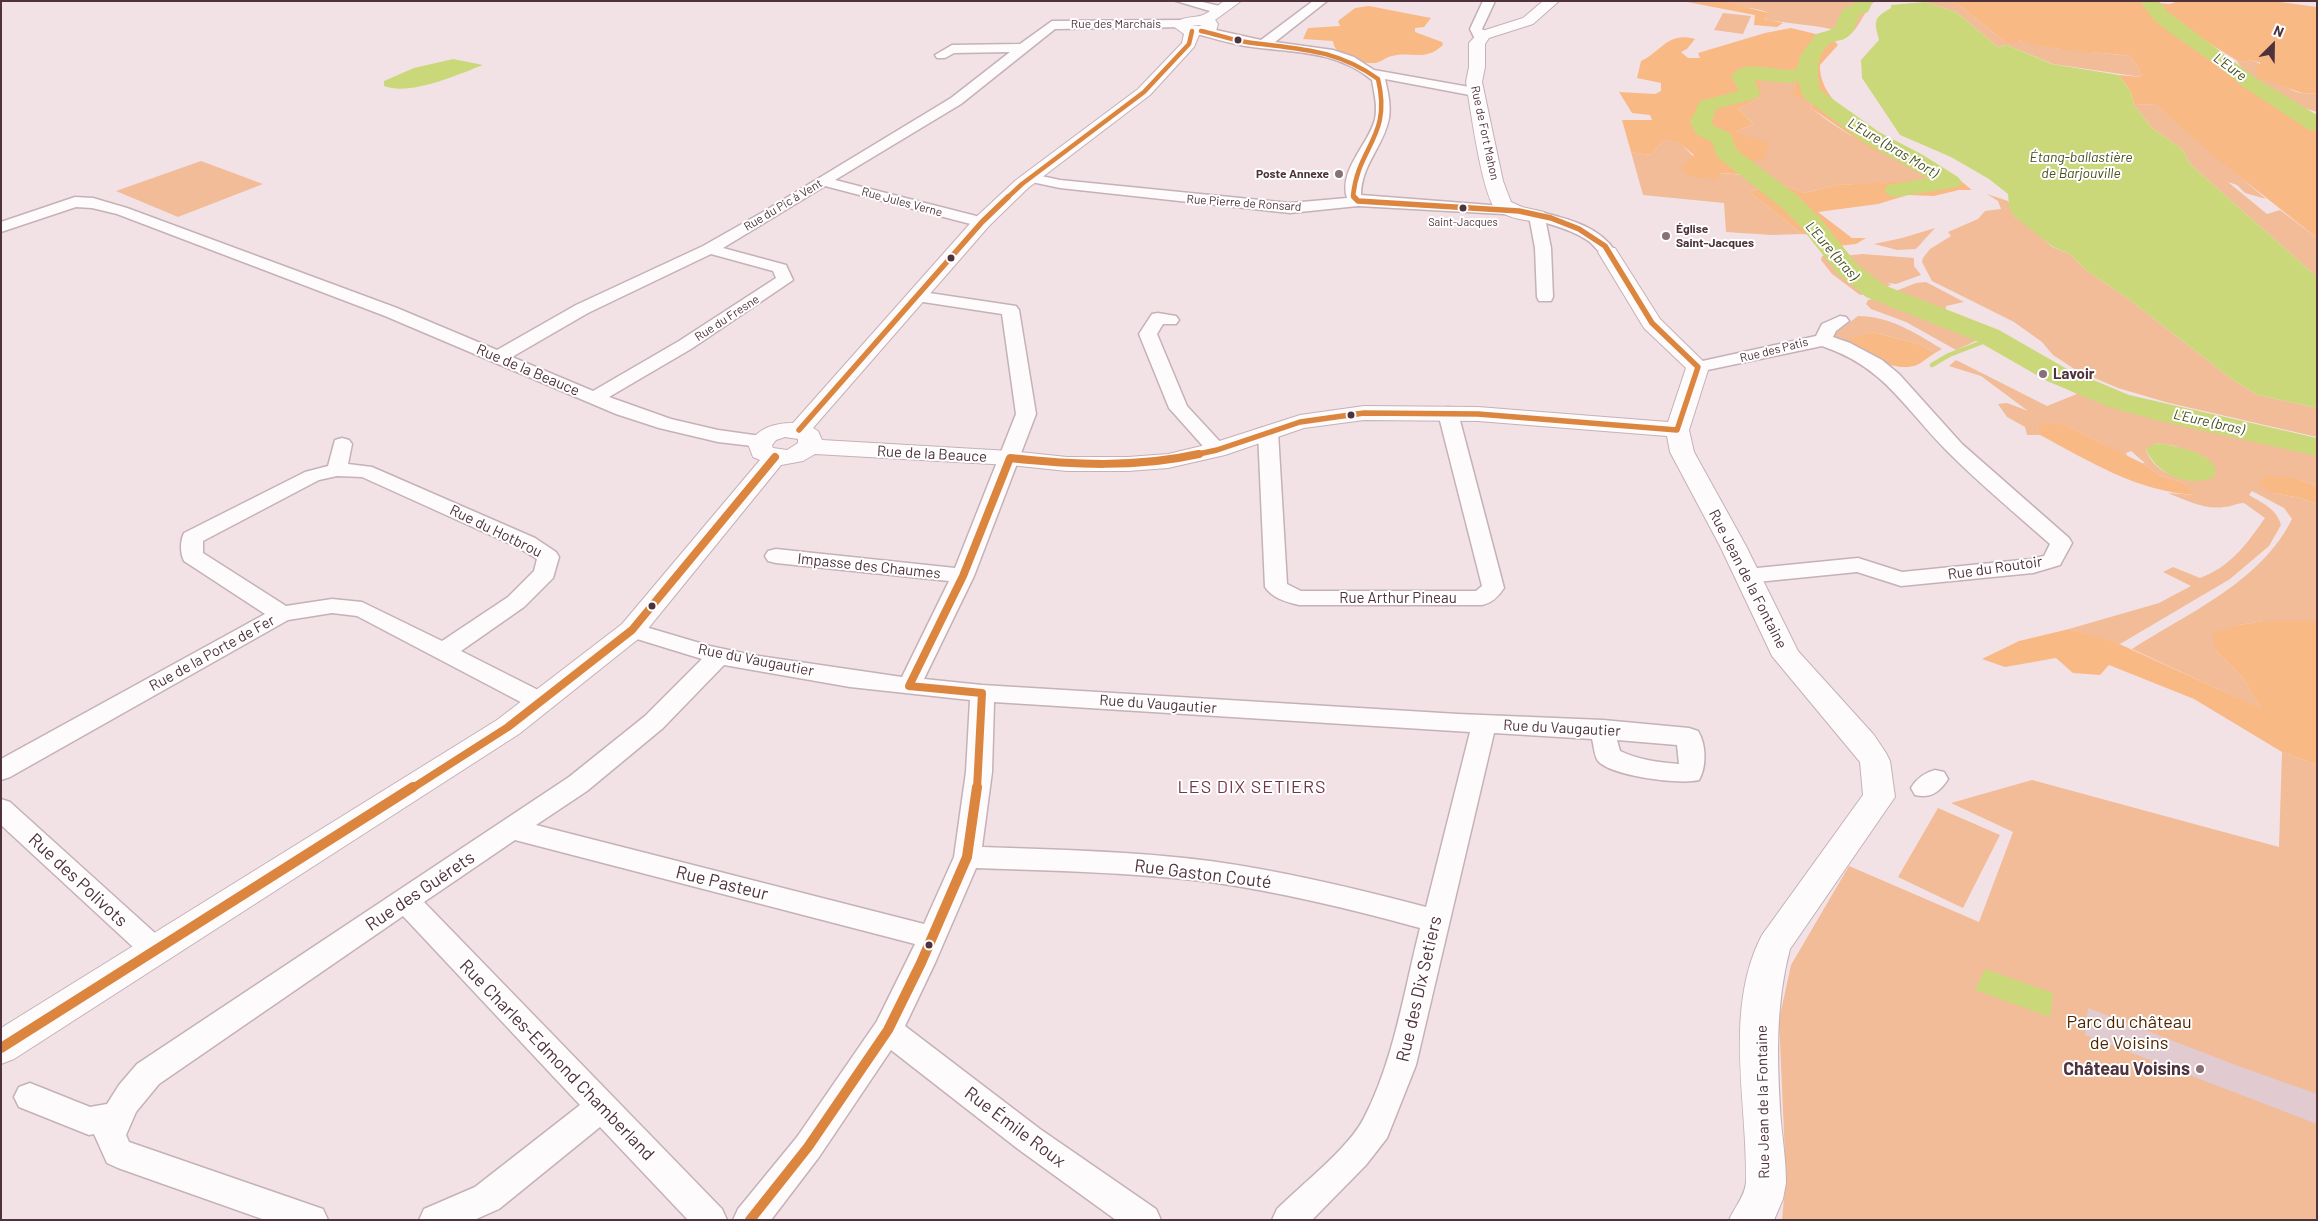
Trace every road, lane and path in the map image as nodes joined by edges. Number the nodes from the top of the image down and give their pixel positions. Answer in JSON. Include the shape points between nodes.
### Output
{"nodes":[{"id":1,"x":1182,"y":1,"type":"edge"},
{"id":2,"x":1234,"y":1,"type":"edge"},
{"id":3,"x":1321,"y":1,"type":"edge"},
{"id":4,"x":1489,"y":1,"type":"edge"},
{"id":5,"x":1552,"y":1,"type":"edge"},
{"id":6,"x":1220,"y":10,"type":"junction"},
{"id":7,"x":1052,"y":25,"type":"joint"},
{"id":8,"x":1194,"y":27,"type":"junction"},
{"id":9,"x":1484,"y":35,"type":"junction"},
{"id":10,"x":1264,"y":44,"type":"junction"},
{"id":11,"x":1023,"y":48,"type":"junction"},
{"id":12,"x":941,"y":55,"type":"dead end"},
{"id":13,"x":1372,"y":73,"type":"junction"},
{"id":14,"x":1475,"y":92,"type":"junction"},
{"id":15,"x":1032,"y":178,"type":"junction"},
{"id":16,"x":823,"y":181,"type":"junction"},
{"id":17,"x":1358,"y":201,"type":"junction"},
{"id":18,"x":1516,"y":212,"type":"junction"},
{"id":19,"x":1537,"y":216,"type":"junction"},
{"id":20,"x":982,"y":222,"type":"junction"},
{"id":21,"x":1,"y":226,"type":"edge"},
{"id":22,"x":709,"y":248,"type":"junction"},
{"id":23,"x":1608,"y":252,"type":"joint"},
{"id":24,"x":916,"y":296,"type":"junction"},
{"id":25,"x":1545,"y":297,"type":"dead end"},
{"id":26,"x":1170,"y":320,"type":"dead end"},
{"id":27,"x":1840,"y":321,"type":"dead end"},
{"id":28,"x":1823,"y":340,"type":"junction"},
{"id":29,"x":498,"y":357,"type":"junction"},
{"id":30,"x":1698,"y":367,"type":"junction"},
{"id":31,"x":594,"y":398,"type":"junction"},
{"id":32,"x":1448,"y":413,"type":"junction"},
{"id":33,"x":1677,"y":430,"type":"junction"},
{"id":34,"x":1268,"y":432,"type":"junction"},
{"id":35,"x":804,"y":438,"type":"junction"},
{"id":36,"x":342,"y":444,"type":"dead end"},
{"id":37,"x":768,"y":449,"type":"junction"},
{"id":38,"x":1217,"y":450,"type":"junction"},
{"id":39,"x":1010,"y":458,"type":"junction"},
{"id":40,"x":337,"y":470,"type":"junction"},
{"id":41,"x":776,"y":556,"type":"dead end"},
{"id":42,"x":963,"y":576,"type":"junction"},
{"id":43,"x":1747,"y":576,"type":"junction"},
{"id":44,"x":282,"y":614,"type":"junction"},
{"id":45,"x":632,"y":630,"type":"junction"},
{"id":46,"x":444,"y":651,"type":"junction"},
{"id":47,"x":719,"y":656,"type":"junction"},
{"id":48,"x":909,"y":686,"type":"junction"},
{"id":49,"x":982,"y":694,"type":"junction"},
{"id":50,"x":541,"y":702,"type":"junction"},
{"id":51,"x":1484,"y":724,"type":"junction"},
{"id":52,"x":1603,"y":729,"type":"junction"},
{"id":53,"x":1,"y":770,"type":"edge"},
{"id":54,"x":1,"y":809,"type":"edge"},
{"id":55,"x":512,"y":829,"type":"junction"},
{"id":56,"x":966,"y":857,"type":"junction"},
{"id":57,"x":405,"y":900,"type":"junction"},
{"id":58,"x":1435,"y":921,"type":"junction"},
{"id":59,"x":932,"y":937,"type":"junction"},
{"id":60,"x":156,"y":951,"type":"junction"},
{"id":61,"x":888,"y":1030,"type":"junction"},
{"id":62,"x":1,"y":1048,"type":"edge"},
{"id":63,"x":30,"y":1097,"type":"dead end"},
{"id":64,"x":601,"y":1107,"type":"junction"},
{"id":65,"x":116,"y":1117,"type":"junction"},
{"id":66,"x":311,"y":1220,"type":"edge"},
{"id":67,"x":436,"y":1220,"type":"edge"},
{"id":68,"x":710,"y":1220,"type":"edge"},
{"id":69,"x":750,"y":1220,"type":"edge"},
{"id":70,"x":1144,"y":1220,"type":"edge"},
{"id":71,"x":1289,"y":1220,"type":"edge"},
{"id":72,"x":1749,"y":1220,"type":"edge"}],
"edges":[{"from":1,"to":6,"type":"street"},
{"from":2,"to":6,"type":"street"},
{"from":3,"to":10,"type":"street"},
{"from":4,"to":9,"type":"street","via":[[1476,30]]},
{"from":5,"to":9,"type":"street","via":[[1528,21]]},
{"from":6,"to":8,"type":"street"},
{"from":7,"to":8,"type":"street","name":"Rue des Marchais"},
{"from":7,"to":11,"type":"street","name":"Rue du Pic à Vent"},
{"from":8,"to":10,"type":"street","name":"Rue des Marchais"},
{"from":8,"to":15,"type":"street","via":[[1189,44],[1144,92]]},
{"from":9,"to":14,"type":"street","name":"Rue de Fort Mahon","via":[[1477,43]]},
{"from":10,"to":13,"type":"street","name":"Rue des Marchais","via":[[1330,52]]},
{"from":11,"to":12,"type":"street","via":[[952,49]]},
{"from":11,"to":16,"type":"street","name":"Rue du Pic à Vent","via":[[956,101]]},
{"from":13,"to":14,"type":"street","name":"Rue des Marchais"},
{"from":13,"to":17,"type":"street","via":[[1378,79],[1382,117],[1353,176],[1352,196]]},
{"from":14,"to":18,"type":"street","name":"Rue de Fort Mahon","via":[[1494,181],[1503,205]]},
{"from":15,"to":17,"type":"street","name":"Rue Pierre de Ronsard","via":[[1060,184],[1281,208]]},
{"from":15,"to":20,"type":"street"},
{"from":16,"to":20,"type":"street","name":"Rue Jules Verne"},
{"from":16,"to":22,"type":"street","name":"Rue du Pic à Vent"},
{"from":17,"to":18,"type":"street","name":"Rue Pierre de Ronsard"},
{"from":18,"to":19,"type":"street"},
{"from":19,"to":23,"type":"street","via":[[1567,224],[1593,237]]},
{"from":19,"to":25,"type":"street","via":[[1543,248]]},
{"from":20,"to":24,"type":"street"},
{"from":21,"to":29,"type":"street","name":"Rue de la Beauce","via":[[75,202],[92,203],[122,211],[391,312]]},
{"from":22,"to":29,"type":"street","name":"Rue du Pic à Vent","via":[[582,309]]},
{"from":22,"to":31,"type":"street","name":"Rue du Fresne","via":[[780,268],[785,280],[685,345]]},
{"from":23,"to":30,"type":"street","via":[[1652,323]]},
{"from":24,"to":35,"type":"street"},
{"from":24,"to":39,"type":"street","via":[[1010,310],[1026,414]]},
{"from":26,"to":38,"type":"street","via":[[1158,318],[1148,334],[1178,408]]},
{"from":27,"to":28,"type":"street","name":"Rue des Patis","via":[[1828,328]]},
{"from":28,"to":30,"type":"street","name":"Rue des Patis"},
{"from":28,"to":43,"type":"street","name":"Rue du Routoir","via":[[1876,364],[1955,448],[2061,543],[2052,560],[2033,566],[1901,579],[1858,566]]},
{"from":29,"to":31,"type":"street","name":"Rue de la Beauce"},
{"from":30,"to":33,"type":"street"},
{"from":31,"to":37,"type":"street","name":"Rue de la Beauce","via":[[666,424]]},
{"from":32,"to":33,"type":"street","name":"Rue de la Beauce"},
{"from":32,"to":34,"type":"street","name":"Rue de la Beauce","via":[[1364,413],[1300,422]]},
{"from":32,"to":34,"type":"street","name":"Rue Arthur Pineau","via":[[1493,588],[1482,598],[1300,598],[1276,587]]},
{"from":33,"to":43,"type":"street","name":"Rue Jean de la Fontaine","via":[[1682,452]]},
{"from":34,"to":38,"type":"street","name":"Rue de la Beauce"},
{"from":35,"to":37,"type":"street","via":[[792,456]]},
{"from":35,"to":39,"type":"street","name":"Rue de la Beauce"},
{"from":36,"to":40,"type":"street"},
{"from":37,"to":45,"type":"street"},
{"from":38,"to":39,"type":"street","name":"Rue de la Beauce","via":[[1168,461],[1128,464],[1067,464]]},
{"from":39,"to":42,"type":"street"},
{"from":40,"to":44,"type":"street","name":"Rue du Hotbrou","via":[[312,476],[192,538],[192,556]]},
{"from":40,"to":46,"type":"street","name":"Rue du Hotbrou","via":[[365,471],[380,477],[527,543],[548,557],[545,573],[516,602]]},
{"from":41,"to":42,"type":"street","name":"Impasse des Chaumes"},
{"from":42,"to":48,"type":"street"},
{"from":43,"to":72,"type":"street","name":"Rue Jean de la Fontaine","via":[[1786,656],[1875,761],[1879,797],[1774,945],[1761,1010],[1760,1092],[1766,1190],[1758,1211]]},
{"from":44,"to":46,"type":"street","name":"Rue de la Porte de Fer","via":[[332,606],[362,609]]},
{"from":44,"to":53,"type":"street","name":"Rue de la Porte de Fer"},
{"from":45,"to":47,"type":"street","name":"Rue du Vaugautier"},
{"from":45,"to":50,"type":"street"},
{"from":46,"to":50,"type":"street","name":"Rue de la Porte de Fer"},
{"from":47,"to":48,"type":"street","name":"Rue du Vaugautier"},
{"from":47,"to":55,"type":"street","name":"Rue des Guérets","via":[[667,710],[616,754]]},
{"from":48,"to":49,"type":"street","name":"Rue du Vaugautier"},
{"from":49,"to":51,"type":"street","name":"Rue du Vaugautier"},
{"from":49,"to":56,"type":"street","via":[[979,772]]},
{"from":50,"to":60,"type":"street","via":[[508,727]]},
{"from":51,"to":52,"type":"street","name":"Rue du Vaugautier"},
{"from":51,"to":58,"type":"street","name":"Rue des Dix Setiers"},
{"from":52,"to":52,"type":"street","name":"Rue du Vaugautier","via":[[1608,756],[1627,766],[1666,773],[1690,773],[1689,736]]},
{"from":54,"to":60,"type":"street","name":"Rue des Polivots"},
{"from":55,"to":57,"type":"street","name":"Rue des Guérets"},
{"from":55,"to":59,"type":"street","name":"Rue Pasteur"},
{"from":56,"to":58,"type":"street","name":"Rue Gaston Couté","via":[[1176,868],[1274,882],[1369,902]]},
{"from":56,"to":59,"type":"street"},
{"from":57,"to":64,"type":"street","name":"Rue Charles-Edmond Chamberland"},
{"from":57,"to":65,"type":"street","name":"Rue des Guérets","via":[[148,1074],[129,1093]]},
{"from":58,"to":71,"type":"street","name":"Rue des Dix Setiers","via":[[1401,1065],[1376,1128],[1355,1155]]},
{"from":59,"to":61,"type":"street"},
{"from":60,"to":62,"type":"street"},
{"from":61,"to":69,"type":"street","via":[[808,1147]]},
{"from":61,"to":70,"type":"street","name":"Rue Émile Roux","via":[[1028,1139]]},
{"from":63,"to":65,"type":"street","via":[[89,1121]]},
{"from":64,"to":67,"type":"street","via":[[487,1198]]},
{"from":64,"to":68,"type":"street","name":"Rue Charles-Edmond Chamberland"},
{"from":65,"to":66,"type":"street","name":"Rue des Guérets","via":[[110,1135],[118,1152]]}]}
